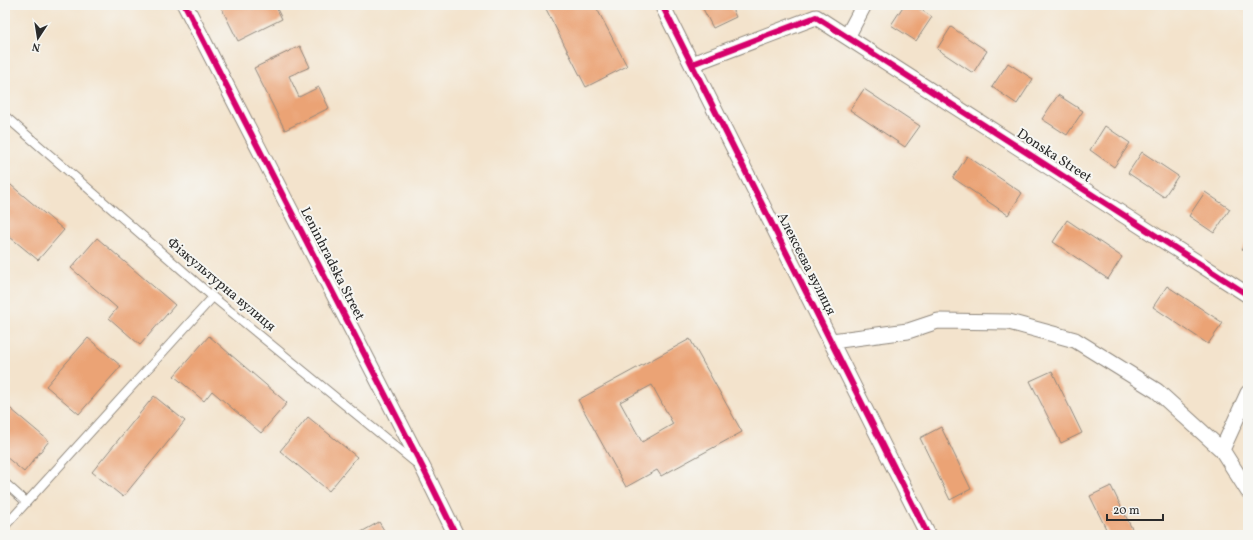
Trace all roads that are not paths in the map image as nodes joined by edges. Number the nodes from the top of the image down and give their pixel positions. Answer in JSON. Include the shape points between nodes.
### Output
{"nodes":[{"id":1,"x":184,"y":5,"type":"edge"},
{"id":2,"x":662,"y":5,"type":"edge"},
{"id":3,"x":864,"y":5,"type":"edge"},
{"id":4,"x":847,"y":37,"type":"junction"},
{"id":5,"x":692,"y":64,"type":"junction"},
{"id":6,"x":5,"y":116,"type":"edge"},
{"id":7,"x":1248,"y":295,"type":"edge"},
{"id":8,"x":213,"y":297,"type":"junction"},
{"id":9,"x":832,"y":341,"type":"junction"},
{"id":10,"x":1248,"y":393,"type":"edge"},
{"id":11,"x":1222,"y":450,"type":"junction"},
{"id":12,"x":424,"y":470,"type":"junction"},
{"id":13,"x":5,"y":484,"type":"edge"},
{"id":14,"x":1248,"y":491,"type":"edge"},
{"id":15,"x":26,"y":502,"type":"junction"},
{"id":16,"x":5,"y":526,"type":"edge"},
{"id":17,"x":456,"y":535,"type":"edge"},
{"id":18,"x":928,"y":535,"type":"edge"}],
"edges":[{"from":1,"to":12,"type":"street","name":"Leninhradska Street"},
{"from":2,"to":5,"type":"street","name":"Алексєєва вулиця"},
{"from":3,"to":4,"type":"street"},
{"from":4,"to":5,"type":"street","name":"Donska Street","via":[[816,17]]},
{"from":4,"to":7,"type":"street","name":"Donska Street"},
{"from":5,"to":9,"type":"street","name":"Алексєєва вулиця"},
{"from":6,"to":8,"type":"lane","name":"Фiзкультурна вулиця"},
{"from":8,"to":12,"type":"lane","name":"Фiзкультурна вулиця"},
{"from":8,"to":15,"type":"lane"},
{"from":9,"to":11,"type":"street","via":[[908,331],[938,321],[1009,322],[1075,340],[1157,391]]},
{"from":9,"to":18,"type":"street","name":"Алексєєва вулиця"},
{"from":10,"to":11,"type":"street"},
{"from":11,"to":14,"type":"street"},
{"from":12,"to":17,"type":"street","name":"Leninhradska Street"},
{"from":13,"to":15,"type":"lane"},
{"from":15,"to":16,"type":"lane"}]}
